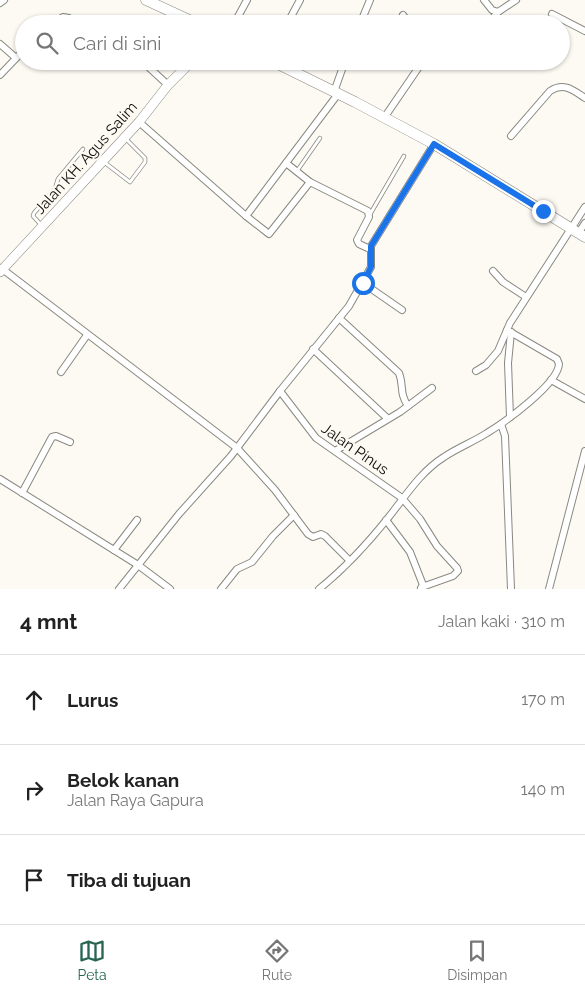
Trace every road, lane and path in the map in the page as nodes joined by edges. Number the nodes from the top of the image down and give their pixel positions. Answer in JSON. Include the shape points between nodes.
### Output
{"nodes":[{"id":1,"x":4,"y":0,"type":"edge"},
{"id":2,"x":146,"y":0,"type":"edge"},
{"id":3,"x":247,"y":0,"type":"edge"},
{"id":4,"x":300,"y":0,"type":"edge"},
{"id":5,"x":370,"y":0,"type":"edge"},
{"id":6,"x":484,"y":0,"type":"edge"},
{"id":7,"x":516,"y":0,"type":"edge"},
{"id":8,"x":0,"y":3,"type":"edge"},
{"id":9,"x":498,"y":12,"type":"junction"},
{"id":10,"x":178,"y":15,"type":"edge"},
{"id":11,"x":239,"y":15,"type":"edge"},
{"id":12,"x":292,"y":15,"type":"edge"},
{"id":13,"x":364,"y":15,"type":"edge"},
{"id":14,"x":496,"y":15,"type":"edge"},
{"id":15,"x":570,"y":23,"type":"edge"},
{"id":16,"x":585,"y":31,"type":"edge"},
{"id":17,"x":0,"y":44,"type":"edge"},
{"id":18,"x":15,"y":57,"type":"edge"},
{"id":19,"x":15,"y":59,"type":"edge"},
{"id":20,"x":152,"y":70,"type":"edge"},
{"id":21,"x":183,"y":70,"type":"edge"},
{"id":22,"x":290,"y":70,"type":"edge"},
{"id":23,"x":342,"y":70,"type":"edge"},
{"id":24,"x":418,"y":70,"type":"edge"},
{"id":25,"x":0,"y":75,"type":"edge"},
{"id":26,"x":168,"y":85,"type":"junction"},
{"id":27,"x":336,"y":93,"type":"junction"},
{"id":28,"x":585,"y":98,"type":"edge"},
{"id":29,"x":384,"y":118,"type":"junction"},
{"id":30,"x":139,"y":122,"type":"junction"},
{"id":31,"x":511,"y":136,"type":"dead end"},
{"id":32,"x":125,"y":138,"type":"junction"},
{"id":33,"x":320,"y":138,"type":"dead end"},
{"id":34,"x":434,"y":144,"type":"junction"},
{"id":35,"x":83,"y":149,"type":"dead end"},
{"id":36,"x":404,"y":156,"type":"dead end"},
{"id":37,"x":103,"y":161,"type":"junction"},
{"id":38,"x":286,"y":163,"type":"junction"},
{"id":39,"x":297,"y":172,"type":"junction"},
{"id":40,"x":310,"y":182,"type":"junction"},
{"id":41,"x":585,"y":207,"type":"edge"},
{"id":42,"x":246,"y":216,"type":"junction"},
{"id":43,"x":369,"y":217,"type":"junction"},
{"id":44,"x":585,"y":223,"type":"edge"},
{"id":45,"x":42,"y":227,"type":"junction"},
{"id":46,"x":578,"y":234,"type":"edge"},
{"id":47,"x":370,"y":249,"type":"junction"},
{"id":48,"x":1,"y":270,"type":"edge"},
{"id":49,"x":493,"y":271,"type":"dead end"},
{"id":50,"x":363,"y":283,"type":"junction"},
{"id":51,"x":526,"y":297,"type":"junction"},
{"id":52,"x":402,"y":310,"type":"dead end"},
{"id":53,"x":339,"y":318,"type":"junction"},
{"id":54,"x":509,"y":331,"type":"junction"},
{"id":55,"x":87,"y":335,"type":"junction"},
{"id":56,"x":313,"y":350,"type":"junction"},
{"id":57,"x":476,"y":371,"type":"dead end"},
{"id":58,"x":61,"y":372,"type":"dead end"},
{"id":59,"x":551,"y":380,"type":"junction"},
{"id":60,"x":432,"y":388,"type":"dead end"},
{"id":61,"x":280,"y":391,"type":"junction"},
{"id":62,"x":585,"y":399,"type":"edge"},
{"id":63,"x":408,"y":406,"type":"junction"},
{"id":64,"x":387,"y":418,"type":"junction"},
{"id":65,"x":506,"y":420,"type":"junction"},
{"id":66,"x":70,"y":442,"type":"dead end"},
{"id":67,"x":237,"y":448,"type":"junction"},
{"id":68,"x":334,"y":450,"type":"junction"},
{"id":69,"x":585,"y":451,"type":"edge"},
{"id":70,"x":0,"y":479,"type":"edge"},
{"id":71,"x":22,"y":493,"type":"junction"},
{"id":72,"x":402,"y":498,"type":"junction"},
{"id":73,"x":294,"y":515,"type":"junction"},
{"id":74,"x":137,"y":520,"type":"dead end"},
{"id":75,"x":386,"y":520,"type":"junction"},
{"id":76,"x":114,"y":550,"type":"junction"},
{"id":77,"x":349,"y":560,"type":"junction"},
{"id":78,"x":138,"y":565,"type":"junction"},
{"id":79,"x":166,"y":588,"type":"edge"},
{"id":80,"x":421,"y":588,"type":"edge"},
{"id":81,"x":119,"y":589,"type":"edge"},
{"id":82,"x":221,"y":589,"type":"edge"},
{"id":83,"x":319,"y":589,"type":"edge"},
{"id":84,"x":511,"y":589,"type":"edge"},
{"id":85,"x":549,"y":589,"type":"edge"}],
"edges":[{"from":1,"to":8,"type":"street"},
{"from":2,"to":10,"type":"main road"},
{"from":3,"to":11,"type":"street"},
{"from":4,"to":12,"type":"street"},
{"from":5,"to":13,"type":"street"},
{"from":6,"to":9,"type":"street"},
{"from":7,"to":9,"type":"street"},
{"from":9,"to":14,"type":"street"},
{"from":15,"to":16,"type":"street"},
{"from":17,"to":18,"type":"street"},
{"from":19,"to":25,"type":"street"},
{"from":20,"to":26,"type":"street"},
{"from":21,"to":26,"type":"main road","name":"Jalan KH. Agus Salim"},
{"from":22,"to":27,"type":"main road"},
{"from":23,"to":27,"type":"street"},
{"from":24,"to":29,"type":"street"},
{"from":26,"to":30,"type":"main road","name":"Jalan KH. Agus Salim"},
{"from":27,"to":29,"type":"main road"},
{"from":27,"to":38,"type":"street"},
{"from":28,"to":31,"type":"street","via":[[568,87],[556,87]]},
{"from":29,"to":34,"type":"main road"},
{"from":30,"to":32,"type":"main road","name":"Jalan KH. Agus Salim"},
{"from":30,"to":42,"type":"street"},
{"from":32,"to":37,"type":"main road","name":"Jalan KH. Agus Salim"},
{"from":32,"to":37,"type":"lane","via":[[146,158],[130,182]]},
{"from":33,"to":39,"type":"lane"},
{"from":34,"to":46,"type":"main road"},
{"from":34,"to":47,"type":"street"},
{"from":35,"to":45,"type":"lane","via":[[34,213]]},
{"from":36,"to":43,"type":"lane"},
{"from":37,"to":45,"type":"main road","name":"Jalan KH. Agus Salim"},
{"from":38,"to":39,"type":"street"},
{"from":38,"to":42,"type":"street"},
{"from":39,"to":40,"type":"street"},
{"from":40,"to":42,"type":"street","via":[[269,234]]},
{"from":40,"to":43,"type":"street","via":[[368,211]]},
{"from":41,"to":46,"type":"street"},
{"from":43,"to":47,"type":"street","via":[[357,240]]},
{"from":44,"to":46,"type":"street"},
{"from":45,"to":48,"type":"main road","name":"Jalan KH. Agus Salim"},
{"from":46,"to":51,"type":"street"},
{"from":47,"to":50,"type":"street","via":[[371,267]]},
{"from":48,"to":55,"type":"street"},
{"from":49,"to":51,"type":"street"},
{"from":50,"to":52,"type":"street"},
{"from":50,"to":53,"type":"street"},
{"from":51,"to":54,"type":"street"},
{"from":53,"to":56,"type":"street"},
{"from":53,"to":63,"type":"street","via":[[399,373],[401,394]]},
{"from":54,"to":57,"type":"street","via":[[496,355]]},
{"from":54,"to":59,"type":"street","via":[[557,359],[559,368]]},
{"from":54,"to":65,"type":"street"},
{"from":55,"to":58,"type":"street"},
{"from":55,"to":67,"type":"street"},
{"from":56,"to":61,"type":"street"},
{"from":56,"to":64,"type":"street"},
{"from":59,"to":62,"type":"street"},
{"from":59,"to":65,"type":"street"},
{"from":60,"to":63,"type":"street"},
{"from":61,"to":67,"type":"street"},
{"from":61,"to":68,"type":"street","name":"Jalan Pinus","via":[[311,433]]},
{"from":63,"to":64,"type":"street"},
{"from":64,"to":68,"type":"street"},
{"from":65,"to":72,"type":"street","via":[[433,464]]},
{"from":65,"to":84,"type":"street"},
{"from":66,"to":71,"type":"street","via":[[52,437]]},
{"from":67,"to":73,"type":"street"},
{"from":67,"to":78,"type":"street"},
{"from":68,"to":72,"type":"street","name":"Jalan Pinus"},
{"from":69,"to":85,"type":"street"},
{"from":70,"to":71,"type":"street"},
{"from":71,"to":76,"type":"street"},
{"from":72,"to":75,"type":"street"},
{"from":72,"to":80,"type":"street","name":"Jalan Pinus","via":[[458,571]]},
{"from":73,"to":77,"type":"street","via":[[308,534],[312,537],[326,536]]},
{"from":73,"to":82,"type":"street","via":[[252,562],[237,570]]},
{"from":74,"to":76,"type":"street"},
{"from":75,"to":77,"type":"street"},
{"from":75,"to":80,"type":"street","via":[[410,552],[422,582]]},
{"from":76,"to":78,"type":"street"},
{"from":77,"to":83,"type":"street"},
{"from":78,"to":79,"type":"street"},
{"from":78,"to":81,"type":"street"}]}
